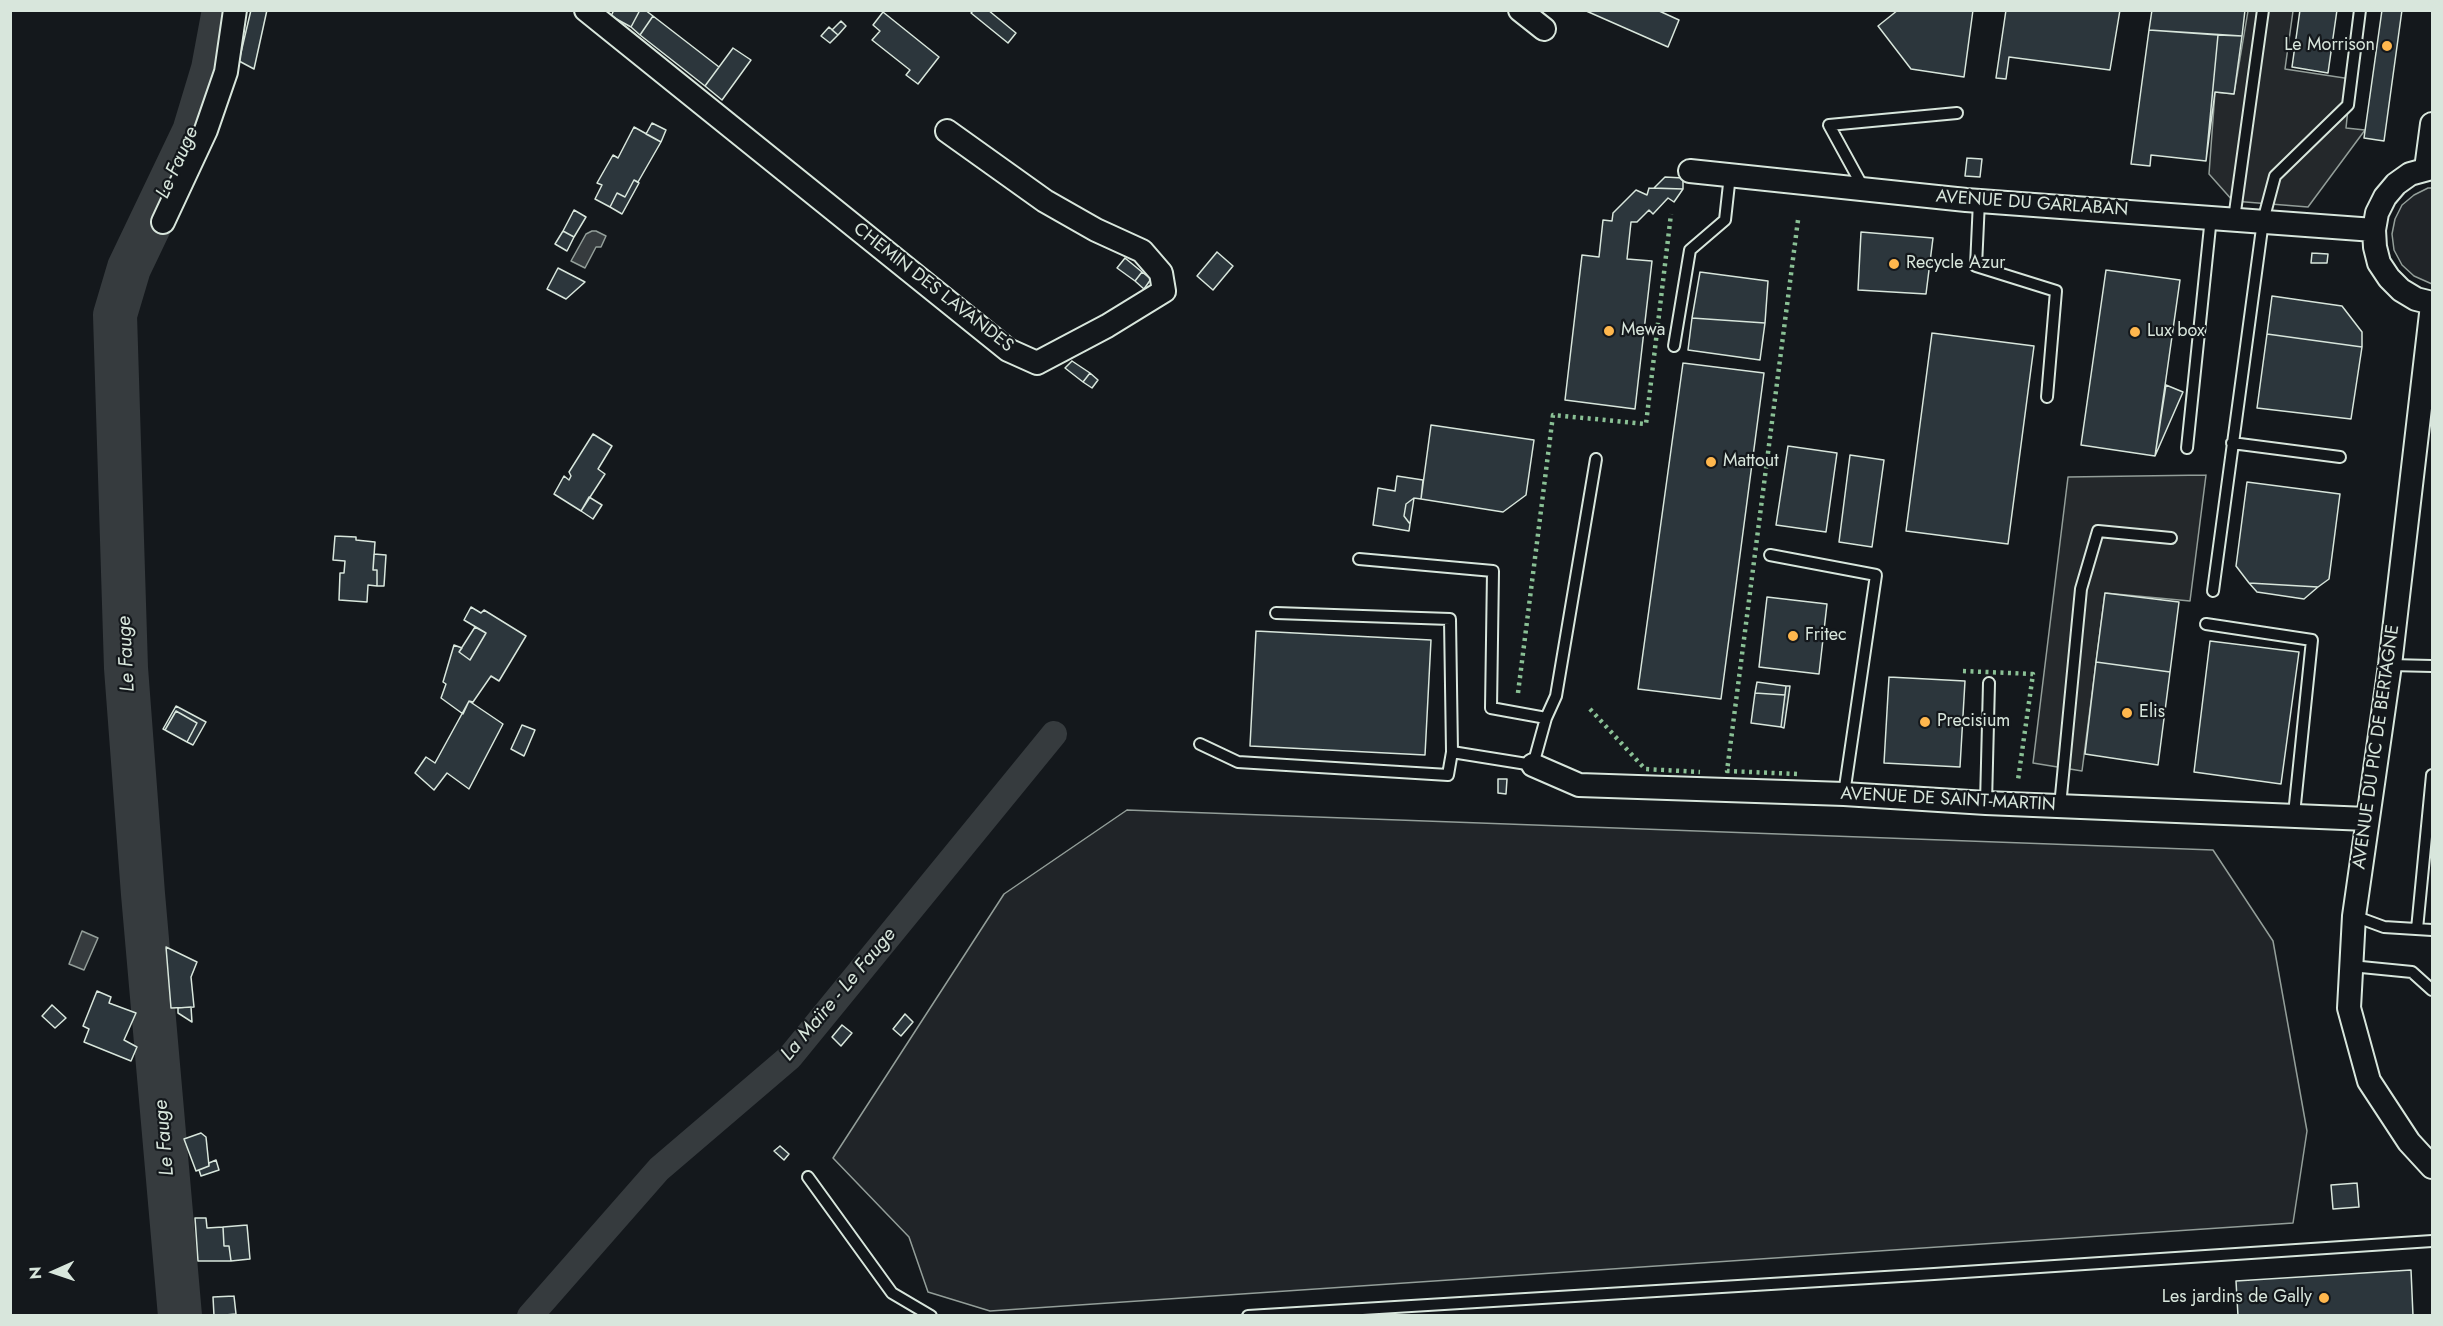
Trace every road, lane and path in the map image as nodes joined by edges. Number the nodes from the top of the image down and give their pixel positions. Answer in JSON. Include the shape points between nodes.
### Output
{"nodes":[{"id":1,"x":235,"y":10,"type":"edge"},
{"id":2,"x":586,"y":10,"type":"edge"},
{"id":3,"x":1520,"y":10,"type":"edge"},
{"id":4,"x":2263,"y":10,"type":"edge"},
{"id":5,"x":2360,"y":10,"type":"edge"},
{"id":6,"x":1544,"y":28,"type":"dead end"},
{"id":7,"x":1957,"y":113,"type":"dead end"},
{"id":8,"x":2433,"y":124,"type":"edge"},
{"id":9,"x":947,"y":130,"type":"dead end"},
{"id":10,"x":2429,"y":168,"type":"edge"},
{"id":11,"x":1690,"y":171,"type":"dead end"},
{"id":12,"x":1730,"y":175,"type":"junction"},
{"id":13,"x":1864,"y":189,"type":"junction"},
{"id":14,"x":1979,"y":201,"type":"junction"},
{"id":15,"x":2211,"y":217,"type":"junction"},
{"id":16,"x":2234,"y":219,"type":"junction"},
{"id":17,"x":2263,"y":221,"type":"junction"},
{"id":18,"x":163,"y":222,"type":"dead end"},
{"id":19,"x":2374,"y":230,"type":"junction"},
{"id":20,"x":2433,"y":304,"type":"edge"},
{"id":21,"x":1674,"y":346,"type":"dead end"},
{"id":22,"x":2047,"y":397,"type":"dead end"},
{"id":23,"x":2232,"y":443,"type":"junction"},
{"id":24,"x":2187,"y":448,"type":"dead end"},
{"id":25,"x":2340,"y":457,"type":"dead end"},
{"id":26,"x":1596,"y":459,"type":"dead end"},
{"id":27,"x":2171,"y":538,"type":"dead end"},
{"id":28,"x":1770,"y":555,"type":"dead end"},
{"id":29,"x":1359,"y":559,"type":"dead end"},
{"id":30,"x":2213,"y":591,"type":"dead end"},
{"id":31,"x":1276,"y":613,"type":"dead end"},
{"id":32,"x":2206,"y":624,"type":"dead end"},
{"id":33,"x":2390,"y":665,"type":"junction"},
{"id":34,"x":2433,"y":666,"type":"edge"},
{"id":35,"x":1989,"y":683,"type":"dead end"},
{"id":36,"x":1546,"y":718,"type":"junction"},
{"id":37,"x":1200,"y":744,"type":"dead end"},
{"id":38,"x":1452,"y":752,"type":"junction"},
{"id":39,"x":1533,"y":765,"type":"junction"},
{"id":40,"x":2433,"y":774,"type":"edge"},
{"id":41,"x":1844,"y":794,"type":"junction"},
{"id":42,"x":1986,"y":803,"type":"junction"},
{"id":43,"x":2060,"y":806,"type":"junction"},
{"id":44,"x":2294,"y":814,"type":"junction"},
{"id":45,"x":2367,"y":819,"type":"junction"},
{"id":46,"x":2354,"y":916,"type":"junction"},
{"id":47,"x":2417,"y":929,"type":"junction"},
{"id":48,"x":2433,"y":930,"type":"edge"},
{"id":49,"x":2351,"y":966,"type":"junction"},
{"id":50,"x":2433,"y":990,"type":"edge"},
{"id":51,"x":2433,"y":1167,"type":"edge"},
{"id":52,"x":808,"y":1177,"type":"dead end"},
{"id":53,"x":2433,"y":1241,"type":"edge"},
{"id":54,"x":931,"y":1316,"type":"edge"},
{"id":55,"x":1248,"y":1316,"type":"edge"}],
"edges":[{"from":1,"to":18,"type":"street","via":[[226,72],[206,130]]},
{"from":2,"to":9,"type":"street","name":"CHEMIN DES LAVANDES","via":[[1008,350],[1037,363],[1164,291],[1161,273],[1142,251],[1045,201]]},
{"from":3,"to":6,"type":"street"},
{"from":4,"to":16,"type":"lane"},
{"from":5,"to":17,"type":"lane","via":[[2348,105],[2275,177]]},
{"from":7,"to":13,"type":"lane","via":[[1830,125]]},
{"from":8,"to":10,"type":"street"},
{"from":10,"to":19,"type":"street","via":[[2396,184],[2377,213]]},
{"from":11,"to":12,"type":"street","name":"AVENUE DU GARLABAN"},
{"from":12,"to":13,"type":"street","name":"AVENUE DU GARLABAN"},
{"from":12,"to":21,"type":"lane","via":[[1725,220],[1690,250]]},
{"from":13,"to":14,"type":"street","name":"AVENUE DU GARLABAN"},
{"from":14,"to":15,"type":"street","name":"AVENUE DU GARLABAN"},
{"from":14,"to":22,"type":"lane","via":[[1976,266],[2056,291]]},
{"from":15,"to":16,"type":"street","name":"AVENUE DU GARLABAN"},
{"from":15,"to":24,"type":"lane"},
{"from":16,"to":17,"type":"street","name":"AVENUE DU GARLABAN"},
{"from":17,"to":19,"type":"street","name":"AVENUE DU GARLABAN"},
{"from":17,"to":23,"type":"lane"},
{"from":19,"to":20,"type":"street","via":[[2374,247],[2389,278],[2401,290]]},
{"from":20,"to":33,"type":"street","name":"AVENUE DU PIC DE BERTAGNE"},
{"from":23,"to":25,"type":"lane"},
{"from":23,"to":30,"type":"lane"},
{"from":26,"to":36,"type":"lane","via":[[1556,696]]},
{"from":27,"to":43,"type":"lane","via":[[2098,531],[2082,589]]},
{"from":28,"to":41,"type":"lane","via":[[1876,575]]},
{"from":29,"to":36,"type":"lane","via":[[1493,571],[1491,708]]},
{"from":31,"to":38,"type":"lane","via":[[1450,619]]},
{"from":32,"to":44,"type":"lane","via":[[2312,640]]},
{"from":33,"to":34,"type":"lane"},
{"from":33,"to":45,"type":"street","name":"AVENUE DU PIC DE BERTAGNE"},
{"from":35,"to":42,"type":"lane"},
{"from":36,"to":39,"type":"lane"},
{"from":37,"to":38,"type":"lane","via":[[1238,762],[1448,775]]},
{"from":38,"to":39,"type":"lane"},
{"from":39,"to":41,"type":"street","name":"AVENUE DE SAINT-MARTIN","via":[[1579,785]]},
{"from":40,"to":47,"type":"lane"},
{"from":41,"to":42,"type":"street","name":"AVENUE DE SAINT-MARTIN"},
{"from":42,"to":43,"type":"street","name":"AVENUE DE SAINT-MARTIN"},
{"from":43,"to":44,"type":"street","name":"AVENUE DE SAINT-MARTIN"},
{"from":44,"to":45,"type":"street","name":"AVENUE DE SAINT-MARTIN"},
{"from":45,"to":46,"type":"street","name":"AVENUE DU PIC DE BERTAGNE"},
{"from":46,"to":47,"type":"lane","via":[[2384,927]]},
{"from":46,"to":49,"type":"street","name":"AVENUE DU PIC DE BERTAGNE"},
{"from":47,"to":48,"type":"lane"},
{"from":49,"to":50,"type":"lane","via":[[2412,972]]},
{"from":49,"to":51,"type":"street","name":"AVENUE DU PIC DE BERTAGNE","via":[[2349,1008],[2370,1081],[2409,1142]]},
{"from":52,"to":54,"type":"lane","via":[[892,1293]]},
{"from":53,"to":55,"type":"lane"}]}
